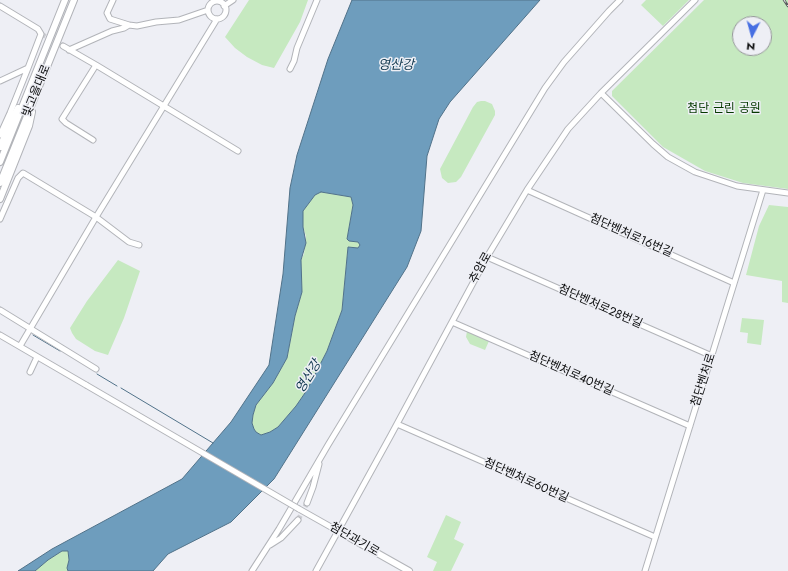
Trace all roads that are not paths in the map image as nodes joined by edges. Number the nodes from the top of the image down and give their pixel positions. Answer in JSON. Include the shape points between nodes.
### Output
{"nodes":[{"id":1,"x":66,"y":0,"type":"edge"},
{"id":2,"x":74,"y":0,"type":"edge"},
{"id":3,"x":113,"y":0,"type":"edge"},
{"id":4,"x":233,"y":0,"type":"edge"},
{"id":5,"x":317,"y":0,"type":"edge"},
{"id":6,"x":620,"y":0,"type":"edge"},
{"id":7,"x":695,"y":0,"type":"edge"},
{"id":8,"x":0,"y":6,"type":"edge"},
{"id":9,"x":224,"y":6,"type":"junction"},
{"id":10,"x":208,"y":10,"type":"junction"},
{"id":11,"x":218,"y":19,"type":"junction"},
{"id":12,"x":129,"y":25,"type":"junction"},
{"id":13,"x":62,"y":46,"type":"tunnel mouth"},
{"id":14,"x":69,"y":50,"type":"junction"},
{"id":15,"x":96,"y":65,"type":"junction"},
{"id":16,"x":28,"y":68,"type":"junction"},
{"id":17,"x":290,"y":69,"type":"dead end"},
{"id":18,"x":0,"y":81,"type":"edge"},
{"id":19,"x":28,"y":92,"type":"junction"},
{"id":20,"x":601,"y":92,"type":"junction"},
{"id":21,"x":36,"y":94,"type":"junction"},
{"id":22,"x":164,"y":106,"type":"junction"},
{"id":23,"x":0,"y":135,"type":"edge"},
{"id":24,"x":93,"y":140,"type":"dead end"},
{"id":25,"x":0,"y":147,"type":"edge"},
{"id":26,"x":238,"y":151,"type":"dead end"},
{"id":27,"x":0,"y":162,"type":"edge"},
{"id":28,"x":0,"y":183,"type":"edge"},
{"id":29,"x":527,"y":190,"type":"junction"},
{"id":30,"x":763,"y":190,"type":"junction"},
{"id":31,"x":788,"y":193,"type":"edge"},
{"id":32,"x":0,"y":199,"type":"edge"},
{"id":33,"x":96,"y":218,"type":"junction"},
{"id":34,"x":0,"y":219,"type":"edge"},
{"id":35,"x":139,"y":245,"type":"dead end"},
{"id":36,"x":488,"y":257,"type":"junction"},
{"id":37,"x":734,"y":283,"type":"junction"},
{"id":38,"x":0,"y":310,"type":"edge"},
{"id":39,"x":452,"y":322,"type":"junction"},
{"id":40,"x":30,"y":328,"type":"junction"},
{"id":41,"x":0,"y":334,"type":"edge"},
{"id":42,"x":20,"y":346,"type":"junction"},
{"id":43,"x":712,"y":356,"type":"junction"},
{"id":44,"x":38,"y":357,"type":"junction"},
{"id":45,"x":96,"y":369,"type":"dead end"},
{"id":46,"x":30,"y":372,"type":"dead end"},
{"id":47,"x":397,"y":424,"type":"junction"},
{"id":48,"x":690,"y":426,"type":"junction"},
{"id":49,"x":323,"y":453,"type":"junction"},
{"id":50,"x":307,"y":503,"type":"tunnel mouth"},
{"id":51,"x":298,"y":520,"type":"tunnel mouth"},
{"id":52,"x":338,"y":531,"type":"junction"},
{"id":53,"x":655,"y":537,"type":"junction"},
{"id":54,"x":268,"y":547,"type":"junction"},
{"id":55,"x":252,"y":571,"type":"edge"},
{"id":56,"x":316,"y":571,"type":"edge"},
{"id":57,"x":409,"y":571,"type":"edge"},
{"id":58,"x":645,"y":571,"type":"edge"}],
"edges":[{"from":1,"to":19,"type":"main road","name":"빛고을대로"},
{"from":2,"to":21,"type":"main road","name":"빛고을대로"},
{"from":3,"to":12,"type":"street","via":[[107,13],[110,19]]},
{"from":4,"to":9,"type":"street"},
{"from":5,"to":17,"type":"street"},
{"from":6,"to":49,"type":"street","via":[[564,62],[545,88]]},
{"from":7,"to":20,"type":"street","name":"추암로"},
{"from":8,"to":16,"type":"street","via":[[38,29],[41,34]]},
{"from":9,"to":10,"type":"street","via":[[220,2],[214,2]]},
{"from":9,"to":11,"type":"street","via":[[224,14]]},
{"from":10,"to":11,"type":"street","via":[[210,16]]},
{"from":10,"to":12,"type":"street","via":[[179,20]]},
{"from":11,"to":22,"type":"street"},
{"from":12,"to":14,"type":"street"},
{"from":13,"to":14,"type":"street"},
{"from":14,"to":15,"type":"street"},
{"from":15,"to":22,"type":"street"},
{"from":15,"to":24,"type":"street","via":[[62,118]]},
{"from":16,"to":18,"type":"street"},
{"from":16,"to":23,"type":"street"},
{"from":19,"to":25,"type":"main road","via":[[12,119]]},
{"from":19,"to":27,"type":"main road","name":"빛고을대로"},
{"from":20,"to":29,"type":"street","name":"추암로","via":[[568,129]]},
{"from":20,"to":30,"type":"street","via":[[668,157],[715,180]]},
{"from":21,"to":28,"type":"main road","name":"빛고을대로"},
{"from":21,"to":32,"type":"main road","via":[[29,126]]},
{"from":22,"to":26,"type":"street"},
{"from":22,"to":33,"type":"street"},
{"from":29,"to":36,"type":"street","name":"추암로"},
{"from":29,"to":37,"type":"street","name":"첨단벤처로16번길"},
{"from":30,"to":31,"type":"street"},
{"from":30,"to":37,"type":"street","name":"첨단벤처로"},
{"from":33,"to":34,"type":"street","via":[[23,173],[18,178]]},
{"from":33,"to":35,"type":"street","via":[[129,242]]},
{"from":33,"to":40,"type":"street"},
{"from":36,"to":39,"type":"street","name":"추암로"},
{"from":36,"to":43,"type":"street","name":"첨단벤처로28번길"},
{"from":37,"to":43,"type":"street","name":"첨단벤처로"},
{"from":38,"to":40,"type":"street"},
{"from":39,"to":47,"type":"street","name":"추암로"},
{"from":39,"to":48,"type":"street","name":"첨단벤처로40번길"},
{"from":40,"to":42,"type":"street"},
{"from":40,"to":45,"type":"street"},
{"from":41,"to":42,"type":"street","name":"첨단과기로"},
{"from":42,"to":44,"type":"street","name":"첨단과기로"},
{"from":43,"to":48,"type":"street","name":"첨단벤처로"},
{"from":44,"to":46,"type":"street"},
{"from":44,"to":52,"type":"street","name":"첨단과기로","bridge":true},
{"from":47,"to":52,"type":"street","name":"추암로"},
{"from":47,"to":53,"type":"street","name":"첨단벤처로60번길"},
{"from":48,"to":53,"type":"street","name":"첨단벤처로"},
{"from":49,"to":50,"type":"street"},
{"from":49,"to":54,"type":"street"},
{"from":51,"to":54,"type":"street","via":[[281,538]]},
{"from":52,"to":56,"type":"street","name":"추암로"},
{"from":52,"to":57,"type":"main road","name":"첨단과기로"},
{"from":53,"to":58,"type":"street","name":"첨단벤처로"},
{"from":54,"to":55,"type":"street"}]}
